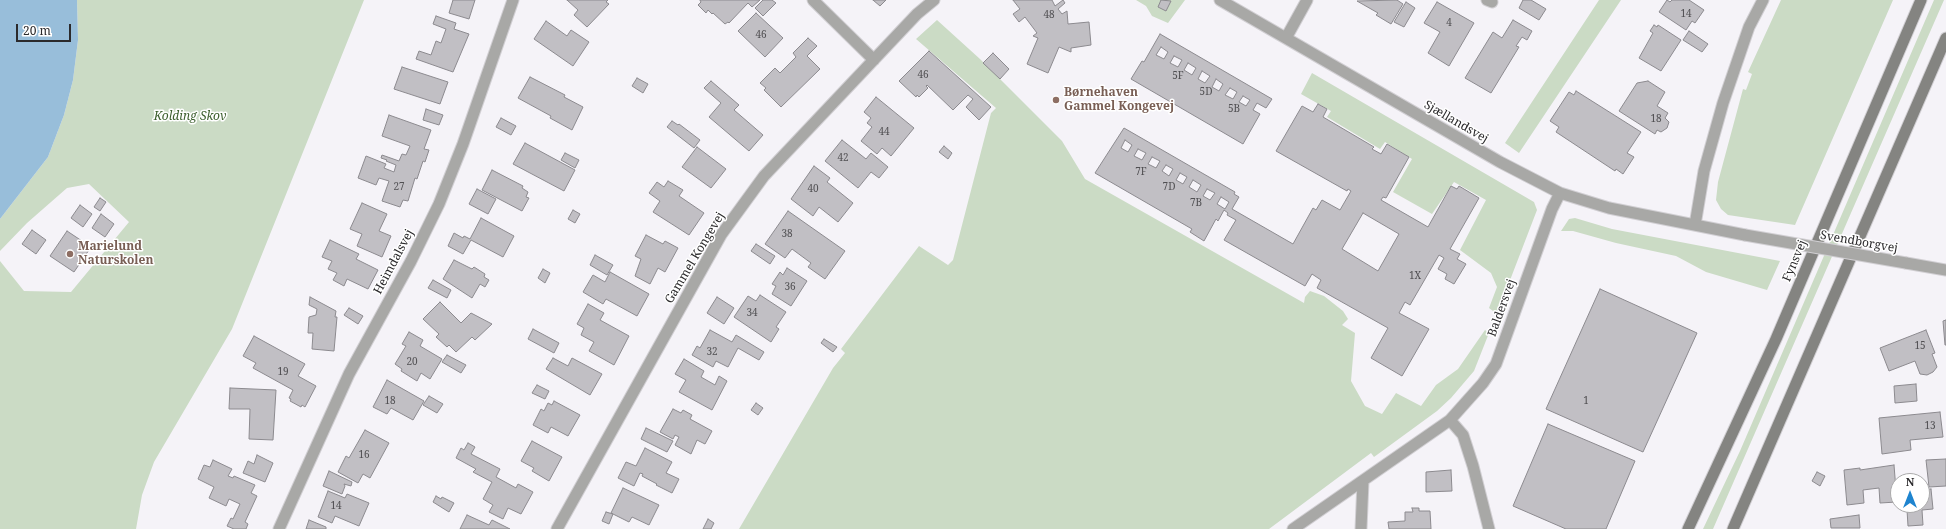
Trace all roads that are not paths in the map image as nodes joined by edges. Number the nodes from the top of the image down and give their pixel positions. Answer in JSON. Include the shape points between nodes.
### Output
{"nodes":[{"id":1,"x":514,"y":0,"type":"edge"},
{"id":2,"x":813,"y":0,"type":"edge"},
{"id":3,"x":934,"y":0,"type":"edge"},
{"id":4,"x":1220,"y":0,"type":"edge"},
{"id":5,"x":1307,"y":0,"type":"edge"},
{"id":6,"x":1763,"y":0,"type":"edge"},
{"id":7,"x":1921,"y":0,"type":"edge"},
{"id":8,"x":1286,"y":38,"type":"junction"},
{"id":9,"x":1946,"y":38,"type":"edge"},
{"id":10,"x":874,"y":60,"type":"junction"},
{"id":11,"x":1560,"y":193,"type":"junction"},
{"id":12,"x":1695,"y":226,"type":"junction"},
{"id":13,"x":1745,"y":235,"type":"joint"},
{"id":14,"x":1946,"y":270,"type":"edge"},
{"id":15,"x":1450,"y":420,"type":"junction"},
{"id":16,"x":1363,"y":481,"type":"junction"},
{"id":17,"x":279,"y":529,"type":"edge"},
{"id":18,"x":557,"y":529,"type":"edge"},
{"id":19,"x":1293,"y":529,"type":"edge"},
{"id":20,"x":1361,"y":529,"type":"edge"},
{"id":21,"x":1489,"y":529,"type":"edge"},
{"id":22,"x":1688,"y":529,"type":"edge"},
{"id":23,"x":1733,"y":529,"type":"edge"}],
"edges":[{"from":1,"to":17,"type":"street","name":"Heimdalsvej","via":[[463,144],[438,204],[411,261],[349,374]]},
{"from":2,"to":10,"type":"street"},
{"from":3,"to":10,"type":"street","name":"Gammel Kongevej","via":[[917,14]]},
{"from":4,"to":8,"type":"street","name":"Sjællandsvej"},
{"from":5,"to":8,"type":"street"},
{"from":6,"to":12,"type":"street","via":[[1749,28],[1723,102],[1704,171]]},
{"from":7,"to":22,"type":"main road","name":"Fynsvej","via":[[1776,339]]},
{"from":8,"to":11,"type":"street","name":"Sjællandsvej","via":[[1500,162]]},
{"from":9,"to":23,"type":"main road"},
{"from":10,"to":18,"type":"street","name":"Gammel Kongevej","via":[[764,176],[721,235]]},
{"from":11,"to":12,"type":"street","name":"Sjællandsvej","via":[[1609,208]]},
{"from":11,"to":15,"type":"street","name":"Baldersvej","via":[[1496,364],[1483,383]]},
{"from":12,"to":13,"type":"street","name":"Sjællandsvej"},
{"from":13,"to":14,"type":"street","name":"Svendborgvej","bridge":true},
{"from":15,"to":16,"type":"street","name":"Baldersvej"},
{"from":15,"to":21,"type":"street","via":[[1463,435]]},
{"from":16,"to":19,"type":"street","name":"Baldersvej"},
{"from":16,"to":20,"type":"street"}]}
